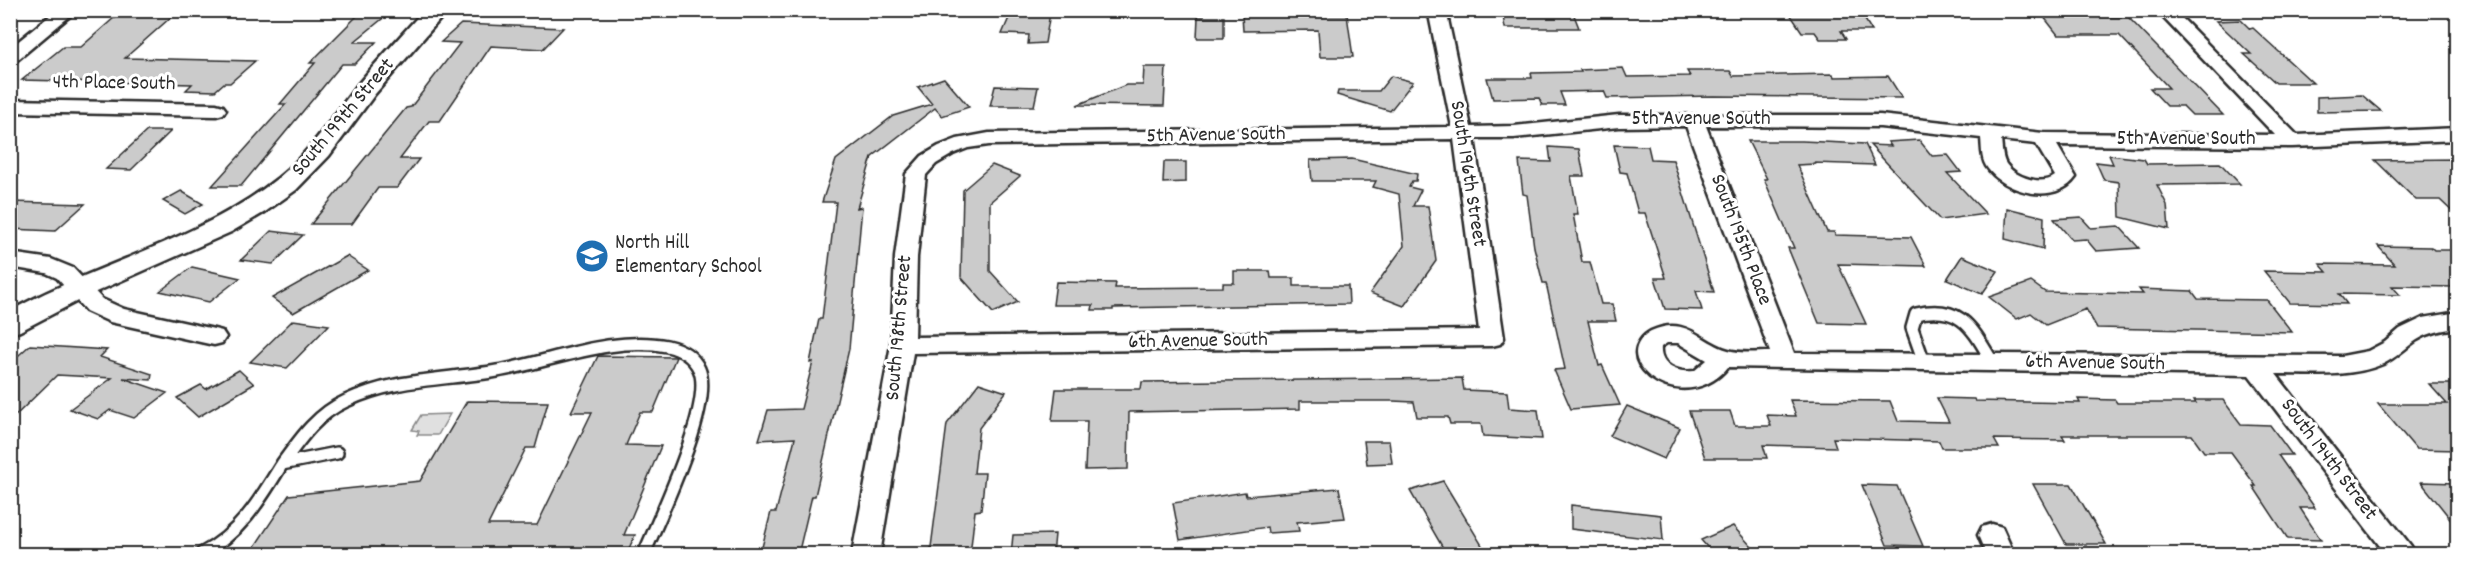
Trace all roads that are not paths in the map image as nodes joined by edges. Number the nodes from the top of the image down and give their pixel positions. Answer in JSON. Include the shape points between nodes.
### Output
{"nodes":[{"id":1,"x":69,"y":10,"type":"edge"},
{"id":2,"x":437,"y":10,"type":"edge"},
{"id":3,"x":1437,"y":10,"type":"edge"},
{"id":4,"x":2164,"y":10,"type":"edge"},
{"id":5,"x":10,"y":57,"type":"edge"},
{"id":6,"x":10,"y":106,"type":"edge"},
{"id":7,"x":216,"y":110,"type":"dead end"},
{"id":8,"x":1694,"y":120,"type":"junction"},
{"id":9,"x":1463,"y":133,"type":"junction"},
{"id":10,"x":1991,"y":133,"type":"junction"},
{"id":11,"x":2457,"y":134,"type":"edge"},
{"id":12,"x":2043,"y":139,"type":"junction"},
{"id":13,"x":2292,"y":141,"type":"junction"},
{"id":14,"x":946,"y":150,"type":"joint"},
{"id":15,"x":10,"y":260,"type":"edge"},
{"id":16,"x":78,"y":287,"type":"junction"},
{"id":17,"x":2457,"y":320,"type":"edge"},
{"id":18,"x":10,"y":324,"type":"edge"},
{"id":19,"x":214,"y":337,"type":"dead end"},
{"id":20,"x":1492,"y":338,"type":"joint"},
{"id":21,"x":903,"y":345,"type":"junction"},
{"id":22,"x":1722,"y":358,"type":"dead end"},
{"id":23,"x":1785,"y":360,"type":"junction"},
{"id":24,"x":1924,"y":362,"type":"junction"},
{"id":25,"x":1993,"y":363,"type":"junction"},
{"id":26,"x":2256,"y":366,"type":"junction"},
{"id":27,"x":337,"y":453,"type":"dead end"},
{"id":28,"x":282,"y":464,"type":"junction"},
{"id":29,"x":201,"y":555,"type":"edge"},
{"id":30,"x":644,"y":555,"type":"edge"},
{"id":31,"x":866,"y":555,"type":"edge"},
{"id":32,"x":2400,"y":555,"type":"edge"}],
"edges":[{"from":1,"to":5,"type":"street"},
{"from":2,"to":16,"type":"street","name":"South 199th Street","via":[[289,183],[210,231],[147,261]]},
{"from":3,"to":9,"type":"street","name":"South 196th Street"},
{"from":4,"to":13,"type":"street"},
{"from":6,"to":7,"type":"street","name":"4th Place South"},
{"from":8,"to":9,"type":"street","name":"5th Avenue South","via":[[1619,121]]},
{"from":8,"to":10,"type":"street","name":"5th Avenue South","via":[[1880,121]]},
{"from":8,"to":23,"type":"street","name":"South 195th Place"},
{"from":9,"to":14,"type":"street","name":"5th Avenue South","via":[[989,139]]},
{"from":9,"to":20,"type":"street","name":"South 196th Street"},
{"from":10,"to":12,"type":"street","name":"5th Avenue South"},
{"from":10,"to":12,"type":"street","via":[[1994,159],[2001,171],[2020,182],[2055,186],[2066,177]]},
{"from":11,"to":13,"type":"street","name":"5th Avenue South"},
{"from":12,"to":13,"type":"street","name":"5th Avenue South"},
{"from":14,"to":21,"type":"street","name":"South 198th Street","via":[[916,174],[906,257]]},
{"from":15,"to":16,"type":"street","via":[[51,266],[65,273]]},
{"from":16,"to":18,"type":"street","name":"South 199th Street"},
{"from":16,"to":19,"type":"street","via":[[94,305],[118,316]]},
{"from":17,"to":26,"type":"street","name":"6th Avenue South","via":[[2432,324],[2374,358],[2342,364]]},
{"from":20,"to":21,"type":"street","name":"6th Avenue South"},
{"from":21,"to":31,"type":"street","name":"South 198th Street"},
{"from":22,"to":23,"type":"street","name":"6th Avenue South"},
{"from":23,"to":24,"type":"street","name":"6th Avenue South"},
{"from":24,"to":25,"type":"street","name":"6th Avenue South"},
{"from":24,"to":25,"type":"lane","via":[[1912,328],[1916,314],[1933,309],[1952,312],[1969,324]]},
{"from":25,"to":26,"type":"street","name":"6th Avenue South"},
{"from":26,"to":32,"type":"street","name":"South 194th Street"},
{"from":27,"to":28,"type":"lane"},
{"from":28,"to":29,"type":"lane","via":[[249,517],[220,546]]},
{"from":28,"to":30,"type":"lane","via":[[311,423],[342,402],[376,387],[414,379],[498,372],[596,348],[630,344],[676,347],[691,354],[700,369],[701,397],[695,429]]}]}
